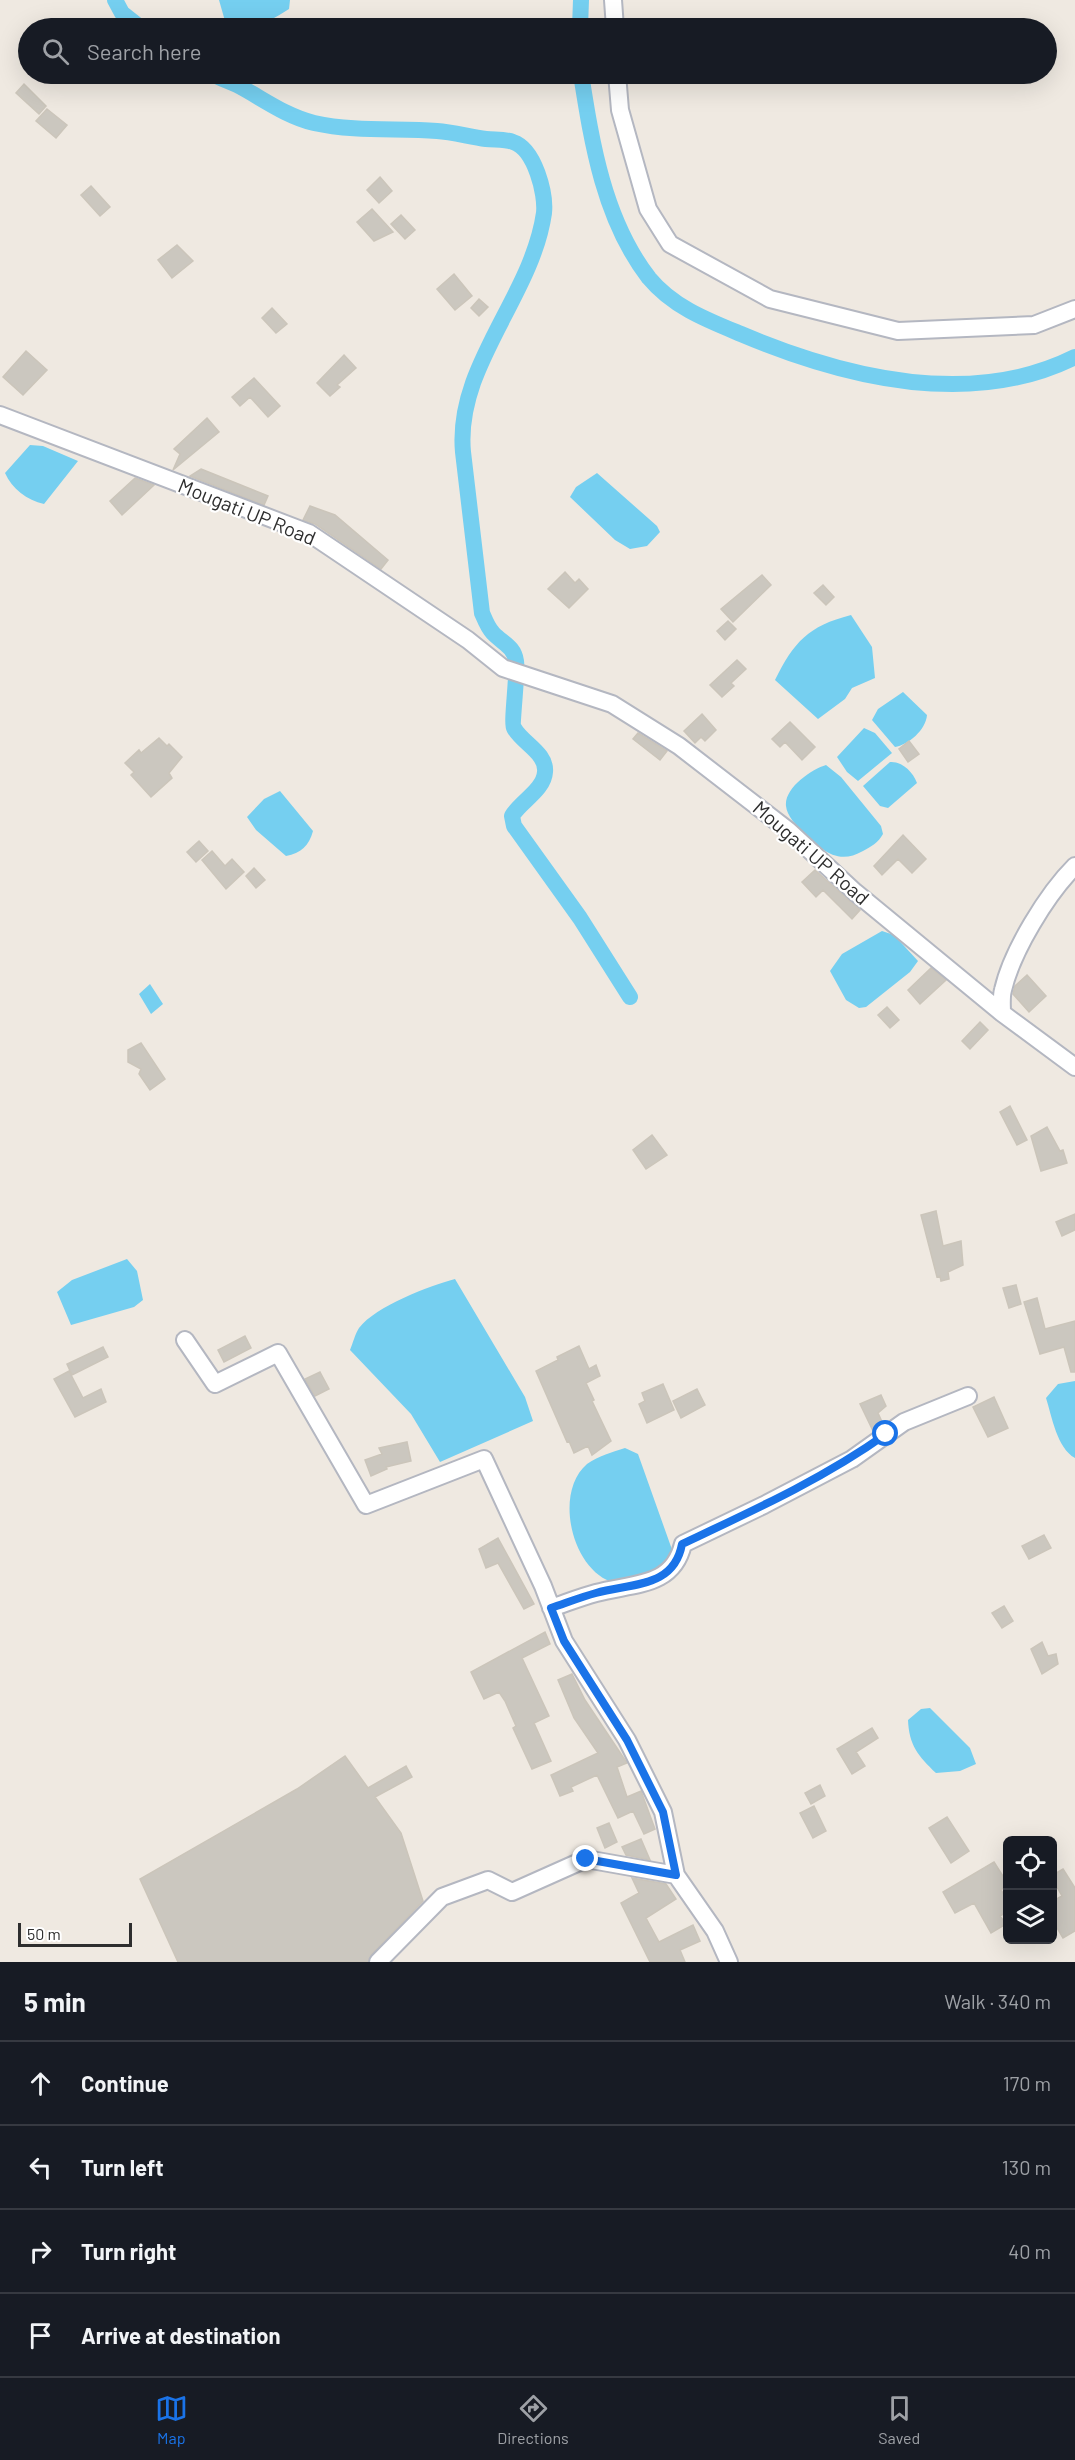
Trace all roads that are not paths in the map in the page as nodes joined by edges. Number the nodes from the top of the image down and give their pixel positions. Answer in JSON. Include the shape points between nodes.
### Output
{"nodes":[{"id":1,"x":614,"y":0,"type":"edge"},
{"id":2,"x":615,"y":18,"type":"edge"},
{"id":3,"x":618,"y":84,"type":"edge"},
{"id":4,"x":1075,"y":309,"type":"edge"},
{"id":5,"x":0,"y":415,"type":"edge"},
{"id":6,"x":1075,"y":866,"type":"edge"},
{"id":7,"x":1002,"y":1013,"type":"junction"},
{"id":8,"x":1075,"y":1067,"type":"edge"},
{"id":9,"x":185,"y":1340,"type":"dead end"},
{"id":10,"x":968,"y":1396,"type":"dead end"},
{"id":11,"x":551,"y":1608,"type":"junction"},
{"id":12,"x":676,"y":1875,"type":"junction"},
{"id":13,"x":378,"y":1962,"type":"edge"},
{"id":14,"x":729,"y":1962,"type":"edge"}],
"edges":[{"from":1,"to":2,"type":"street"},
{"from":3,"to":4,"type":"street","via":[[620,110],[648,209],[670,244],[770,299],[898,331],[1034,325]]},
{"from":5,"to":7,"type":"street","name":"Mougati UP Road","via":[[309,533],[503,668],[612,704],[679,746],[789,831],[855,892]]},
{"from":6,"to":7,"type":"street","via":[[1051,895],[1015,959],[1003,991]]},
{"from":7,"to":8,"type":"street","name":"Mougati UP Road"},
{"from":9,"to":11,"type":"street","via":[[215,1384],[278,1353],[366,1505],[484,1458]]},
{"from":10,"to":11,"type":"street","via":[[904,1422],[852,1459],[682,1544],[679,1561],[660,1578],[597,1592]]},
{"from":11,"to":12,"type":"street","via":[[564,1641],[627,1740],[663,1812]]},
{"from":12,"to":13,"type":"street","via":[[586,1859],[512,1892],[488,1880],[442,1897]]},
{"from":12,"to":14,"type":"street","via":[[715,1931]]}]}
